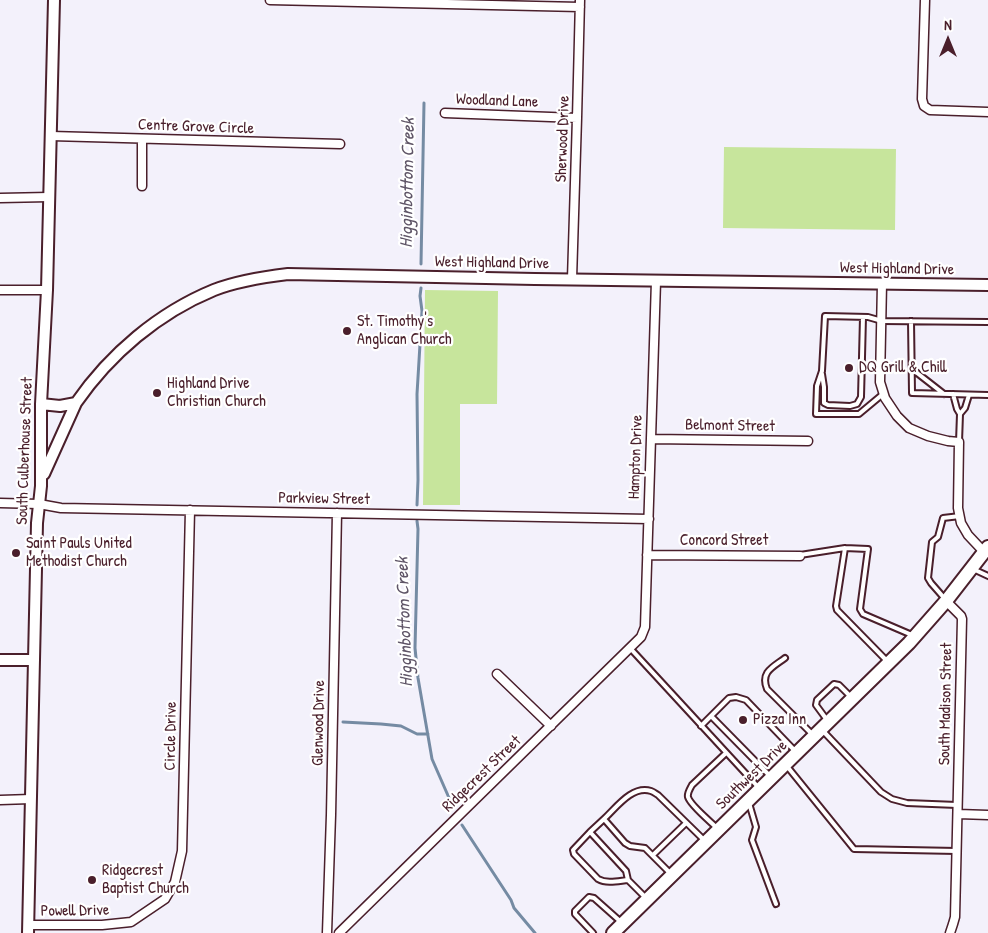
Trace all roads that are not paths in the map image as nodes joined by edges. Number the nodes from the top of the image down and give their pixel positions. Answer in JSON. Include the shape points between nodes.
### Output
{"nodes":[{"id":1,"x":54,"y":0,"type":"edge"},
{"id":2,"x":270,"y":0,"type":"edge"},
{"id":3,"x":925,"y":0,"type":"edge"},
{"id":4,"x":580,"y":3,"type":"edge"},
{"id":5,"x":988,"y":112,"type":"edge"},
{"id":6,"x":445,"y":113,"type":"dead end"},
{"id":7,"x":578,"y":118,"type":"junction"},
{"id":8,"x":51,"y":136,"type":"junction"},
{"id":9,"x":142,"y":139,"type":"junction"},
{"id":10,"x":340,"y":144,"type":"dead end"},
{"id":11,"x":142,"y":186,"type":"dead end"},
{"id":12,"x":0,"y":198,"type":"edge"},
{"id":13,"x":49,"y":198,"type":"junction"},
{"id":14,"x":572,"y":280,"type":"junction"},
{"id":15,"x":656,"y":281,"type":"junction"},
{"id":16,"x":882,"y":283,"type":"junction"},
{"id":17,"x":988,"y":285,"type":"edge"},
{"id":18,"x":0,"y":290,"type":"edge"},
{"id":19,"x":47,"y":290,"type":"junction"},
{"id":20,"x":863,"y":317,"type":"junction"},
{"id":21,"x":882,"y":320,"type":"junction"},
{"id":22,"x":912,"y":321,"type":"junction"},
{"id":23,"x":988,"y":322,"type":"edge"},
{"id":24,"x":912,"y":369,"type":"junction"},
{"id":25,"x":822,"y":372,"type":"junction"},
{"id":26,"x":884,"y":394,"type":"junction"},
{"id":27,"x":945,"y":394,"type":"junction"},
{"id":28,"x":953,"y":394,"type":"junction"},
{"id":29,"x":968,"y":395,"type":"junction"},
{"id":30,"x":988,"y":395,"type":"edge"},
{"id":31,"x":76,"y":403,"type":"junction"},
{"id":32,"x":41,"y":404,"type":"junction"},
{"id":33,"x":960,"y":414,"type":"junction"},
{"id":34,"x":651,"y":439,"type":"junction"},
{"id":35,"x":808,"y":441,"type":"dead end"},
{"id":36,"x":959,"y":442,"type":"junction"},
{"id":37,"x":41,"y":479,"type":"junction"},
{"id":38,"x":0,"y":504,"type":"edge"},
{"id":39,"x":39,"y":504,"type":"junction"},
{"id":40,"x":190,"y":510,"type":"junction"},
{"id":41,"x":337,"y":513,"type":"junction"},
{"id":42,"x":960,"y":516,"type":"junction"},
{"id":43,"x":648,"y":519,"type":"junction"},
{"id":44,"x":845,"y":548,"type":"junction"},
{"id":45,"x":986,"y":549,"type":"edge"},
{"id":46,"x":648,"y":554,"type":"junction"},
{"id":47,"x":800,"y":556,"type":"joint"},
{"id":48,"x":971,"y":568,"type":"junction"},
{"id":49,"x":988,"y":576,"type":"edge"},
{"id":50,"x":946,"y":601,"type":"junction"},
{"id":51,"x":643,"y":633,"type":"joint"},
{"id":52,"x":915,"y":636,"type":"junction"},
{"id":53,"x":630,"y":648,"type":"junction"},
{"id":54,"x":785,"y":658,"type":"dead end"},
{"id":55,"x":0,"y":660,"type":"edge"},
{"id":56,"x":34,"y":660,"type":"junction"},
{"id":57,"x":889,"y":663,"type":"junction"},
{"id":58,"x":497,"y":674,"type":"dead end"},
{"id":59,"x":853,"y":699,"type":"junction"},
{"id":60,"x":711,"y":716,"type":"junction"},
{"id":61,"x":551,"y":726,"type":"junction"},
{"id":62,"x":701,"y":726,"type":"junction"},
{"id":63,"x":822,"y":729,"type":"junction"},
{"id":64,"x":726,"y":753,"type":"junction"},
{"id":65,"x":797,"y":753,"type":"junction"},
{"id":66,"x":786,"y":764,"type":"junction"},
{"id":67,"x":772,"y":778,"type":"junction"},
{"id":68,"x":760,"y":789,"type":"junction"},
{"id":69,"x":31,"y":799,"type":"junction"},
{"id":70,"x":0,"y":800,"type":"edge"},
{"id":71,"x":748,"y":801,"type":"junction"},
{"id":72,"x":958,"y":805,"type":"junction"},
{"id":73,"x":958,"y":814,"type":"junction"},
{"id":74,"x":988,"y":815,"type":"edge"},
{"id":75,"x":604,"y":819,"type":"junction"},
{"id":76,"x":686,"y":823,"type":"junction"},
{"id":77,"x":718,"y":830,"type":"junction"},
{"id":78,"x":590,"y":832,"type":"junction"},
{"id":79,"x":706,"y":842,"type":"junction"},
{"id":80,"x":957,"y":851,"type":"junction"},
{"id":81,"x":653,"y":855,"type":"junction"},
{"id":82,"x":672,"y":875,"type":"junction"},
{"id":83,"x":628,"y":880,"type":"junction"},
{"id":84,"x":647,"y":899,"type":"junction"},
{"id":85,"x":776,"y":904,"type":"dead end"},
{"id":86,"x":122,"y":924,"type":"junction"},
{"id":87,"x":28,"y":929,"type":"edge"},
{"id":88,"x":618,"y":930,"type":"edge"},
{"id":89,"x":121,"y":933,"type":"edge"},
{"id":90,"x":327,"y":933,"type":"edge"},
{"id":91,"x":339,"y":933,"type":"edge"},
{"id":92,"x":593,"y":933,"type":"edge"},
{"id":93,"x":950,"y":933,"type":"edge"}],
"edges":[{"from":1,"to":8,"type":"street","name":"South Culberhouse Street"},
{"from":2,"to":4,"type":"street"},
{"from":3,"to":5,"type":"street","via":[[924,106],[930,110]]},
{"from":4,"to":7,"type":"street","name":"Sherwood Drive"},
{"from":6,"to":7,"type":"street","name":"Woodland Lane"},
{"from":7,"to":14,"type":"street","name":"Sherwood Drive"},
{"from":8,"to":9,"type":"street","name":"Centre Grove Circle"},
{"from":8,"to":13,"type":"street","name":"South Culberhouse Street"},
{"from":9,"to":10,"type":"street","name":"Centre Grove Circle"},
{"from":9,"to":11,"type":"street"},
{"from":12,"to":13,"type":"street"},
{"from":13,"to":19,"type":"street","name":"South Culberhouse Street"},
{"from":14,"to":15,"type":"street","name":"West Highland Drive"},
{"from":14,"to":31,"type":"street","name":"West Highland Drive","via":[[288,274],[243,281],[194,299],[149,327],[118,354]]},
{"from":15,"to":16,"type":"street","name":"West Highland Drive"},
{"from":15,"to":34,"type":"street","name":"Hampton Drive"},
{"from":16,"to":17,"type":"street","name":"West Highland Drive"},
{"from":16,"to":21,"type":"street"},
{"from":18,"to":19,"type":"street"},
{"from":19,"to":32,"type":"street","name":"South Culberhouse Street"},
{"from":20,"to":21,"type":"lane"},
{"from":20,"to":25,"type":"lane","via":[[825,316]]},
{"from":20,"to":25,"type":"lane","via":[[861,397],[856,404],[835,406],[824,403]]},
{"from":21,"to":22,"type":"lane"},
{"from":21,"to":26,"type":"street","via":[[880,382]]},
{"from":22,"to":23,"type":"lane"},
{"from":22,"to":24,"type":"lane"},
{"from":24,"to":27,"type":"lane"},
{"from":24,"to":27,"type":"lane","via":[[912,393]]},
{"from":25,"to":26,"type":"lane","via":[[817,386],[816,414],[859,414]]},
{"from":26,"to":36,"type":"street","via":[[897,416],[909,428],[928,436]]},
{"from":27,"to":28,"type":"lane"},
{"from":28,"to":29,"type":"lane"},
{"from":28,"to":33,"type":"lane"},
{"from":29,"to":30,"type":"lane"},
{"from":29,"to":33,"type":"lane"},
{"from":31,"to":32,"type":"street","via":[[60,406]]},
{"from":31,"to":37,"type":"street","name":"West Highland Drive"},
{"from":32,"to":37,"type":"street","name":"South Culberhouse Street"},
{"from":33,"to":36,"type":"lane"},
{"from":34,"to":35,"type":"street","name":"Belmont Street"},
{"from":34,"to":43,"type":"street","name":"Hampton Drive"},
{"from":36,"to":42,"type":"street"},
{"from":37,"to":39,"type":"street","name":"South Culberhouse Street"},
{"from":38,"to":39,"type":"street","name":"Parkview Street"},
{"from":39,"to":40,"type":"street","name":"Parkview Street","via":[[61,508]]},
{"from":39,"to":56,"type":"street","name":"South Culberhouse Street"},
{"from":40,"to":41,"type":"street","name":"Parkview Street"},
{"from":40,"to":86,"type":"street","name":"Circle Drive","via":[[182,852],[175,882],[165,899],[131,922]]},
{"from":41,"to":43,"type":"street","name":"Parkview Street"},
{"from":41,"to":90,"type":"street","name":"Glenwood Drive"},
{"from":42,"to":45,"type":"street","via":[[968,535]]},
{"from":42,"to":50,"type":"lane","via":[[943,518],[938,537],[932,542],[928,578]]},
{"from":43,"to":46,"type":"street","name":"Hampton Drive"},
{"from":44,"to":47,"type":"lane"},
{"from":44,"to":52,"type":"lane","via":[[868,549],[861,612]]},
{"from":44,"to":57,"type":"lane","via":[[837,610]]},
{"from":45,"to":48,"type":"main road","name":"Southwest Drive"},
{"from":46,"to":47,"type":"street","name":"Concord Street"},
{"from":46,"to":51,"type":"street","name":"Hampton Drive"},
{"from":48,"to":49,"type":"lane"},
{"from":48,"to":50,"type":"main road","name":"Southwest Drive"},
{"from":50,"to":52,"type":"main road","name":"Southwest Drive"},
{"from":50,"to":72,"type":"street","name":"South Madison Street","via":[[962,619]]},
{"from":51,"to":53,"type":"street","name":"Ridgecrest Street"},
{"from":52,"to":57,"type":"main road","name":"Southwest Drive"},
{"from":53,"to":61,"type":"street","name":"Ridgecrest Street"},
{"from":53,"to":62,"type":"lane"},
{"from":54,"to":63,"type":"lane","via":[[764,677],[767,689]]},
{"from":55,"to":56,"type":"street"},
{"from":56,"to":69,"type":"street","name":"South Culberhouse Street"},
{"from":57,"to":59,"type":"main road","name":"Southwest Drive"},
{"from":58,"to":61,"type":"street"},
{"from":59,"to":63,"type":"main road","name":"Southwest Drive"},
{"from":59,"to":63,"type":"lane","via":[[834,684],[817,700]]},
{"from":60,"to":62,"type":"lane"},
{"from":60,"to":65,"type":"lane","via":[[729,698],[746,700]]},
{"from":60,"to":67,"type":"lane"},
{"from":61,"to":91,"type":"street","name":"Ridgecrest Street"},
{"from":62,"to":64,"type":"lane"},
{"from":63,"to":65,"type":"main road","name":"Southwest Drive"},
{"from":63,"to":72,"type":"lane","via":[[892,799],[907,803]]},
{"from":64,"to":68,"type":"lane"},
{"from":64,"to":77,"type":"lane","via":[[692,785],[688,797]]},
{"from":65,"to":66,"type":"main road","name":"Southwest Drive"},
{"from":66,"to":67,"type":"main road","name":"Southwest Drive"},
{"from":66,"to":80,"type":"lane","via":[[854,849]]},
{"from":67,"to":68,"type":"main road","name":"Southwest Drive"},
{"from":68,"to":71,"type":"main road","name":"Southwest Drive"},
{"from":69,"to":70,"type":"street"},
{"from":69,"to":87,"type":"street","name":"South Culberhouse Street"},
{"from":71,"to":77,"type":"main road","name":"Southwest Drive"},
{"from":71,"to":85,"type":"lane","via":[[756,827],[752,840]]},
{"from":72,"to":73,"type":"street","name":"South Madison Street"},
{"from":73,"to":74,"type":"street"},
{"from":73,"to":80,"type":"street","name":"South Madison Street"},
{"from":75,"to":76,"type":"lane","via":[[628,794],[650,790]]},
{"from":75,"to":78,"type":"lane"},
{"from":75,"to":81,"type":"lane","via":[[625,843],[645,848]]},
{"from":76,"to":79,"type":"lane"},
{"from":76,"to":81,"type":"lane"},
{"from":77,"to":79,"type":"main road","name":"Southwest Drive"},
{"from":78,"to":83,"type":"lane","via":[[626,871]]},
{"from":78,"to":83,"type":"lane","via":[[573,850],[574,854],[602,881]]},
{"from":79,"to":82,"type":"main road","name":"Southwest Drive"},
{"from":80,"to":93,"type":"street","name":"South Madison Street","via":[[955,917]]},
{"from":81,"to":82,"type":"lane"},
{"from":82,"to":84,"type":"main road","name":"Southwest Drive"},
{"from":83,"to":84,"type":"lane"},
{"from":84,"to":88,"type":"main road","name":"Southwest Drive"},
{"from":86,"to":87,"type":"street","name":"Powell Drive"},
{"from":86,"to":89,"type":"street"},
{"from":88,"to":92,"type":"lane","via":[[594,898],[589,897],[575,914]]}]}
